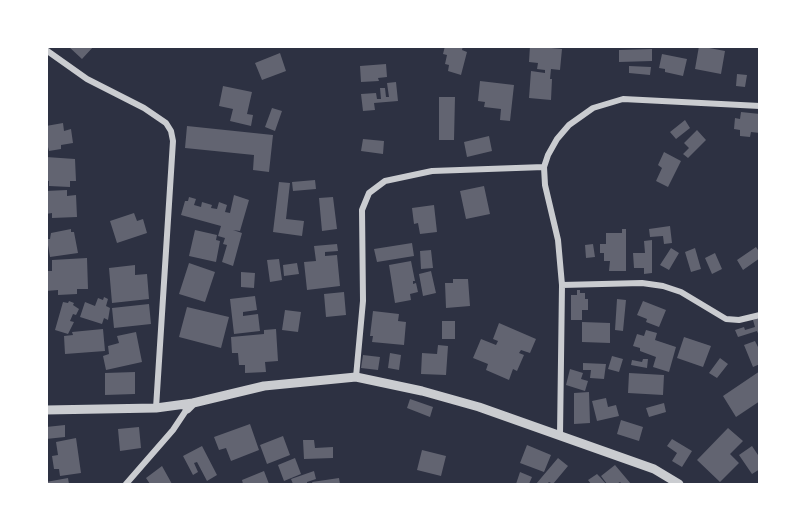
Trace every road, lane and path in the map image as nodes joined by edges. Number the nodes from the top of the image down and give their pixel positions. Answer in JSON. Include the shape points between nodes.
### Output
{"nodes":[{"id":1,"x":46,"y":50,"type":"edge"},
{"id":2,"x":759,"y":106,"type":"edge"},
{"id":3,"x":544,"y":167,"type":"junction"},
{"id":4,"x":562,"y":285,"type":"junction"},
{"id":5,"x":759,"y":315,"type":"edge"},
{"id":6,"x":356,"y":377,"type":"junction"},
{"id":7,"x":190,"y":406,"type":"junction"},
{"id":8,"x":156,"y":408,"type":"junction"},
{"id":9,"x":46,"y":410,"type":"edge"},
{"id":10,"x":560,"y":435,"type":"junction"},
{"id":11,"x":126,"y":484,"type":"edge"},
{"id":12,"x":679,"y":484,"type":"edge"}],
"edges":[{"from":1,"to":8,"type":"street","via":[[87,79],[144,108],[171,131]]},
{"from":2,"to":3,"type":"street","via":[[623,99],[593,108],[569,125],[552,147]]},
{"from":3,"to":4,"type":"street"},
{"from":3,"to":6,"type":"street","via":[[432,171],[385,181],[369,193],[362,210],[363,301]]},
{"from":4,"to":5,"type":"street","via":[[642,283],[681,292],[726,319],[739,321]]},
{"from":4,"to":10,"type":"street"},
{"from":6,"to":7,"type":"street","via":[[264,386]]},
{"from":6,"to":10,"type":"street","via":[[479,407]]},
{"from":7,"to":8,"type":"street"},
{"from":7,"to":11,"type":"street"},
{"from":8,"to":9,"type":"street"},
{"from":10,"to":12,"type":"street","via":[[654,469]]}]}
